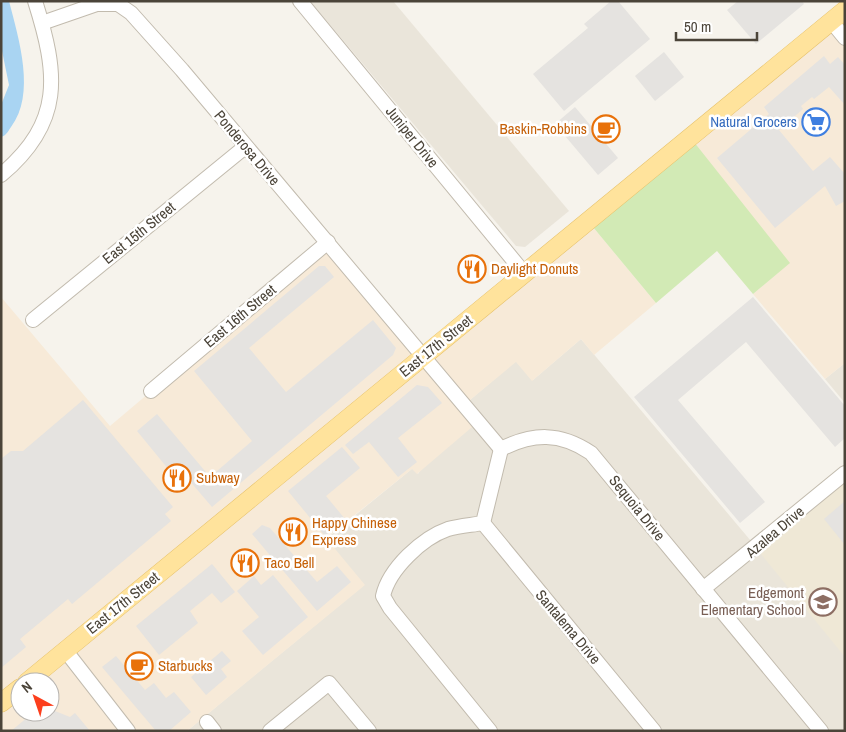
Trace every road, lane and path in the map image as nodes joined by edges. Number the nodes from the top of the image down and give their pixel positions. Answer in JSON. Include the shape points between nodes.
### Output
{"nodes":[{"id":1,"x":35,"y":1,"type":"edge"},
{"id":2,"x":300,"y":1,"type":"edge"},
{"id":3,"x":845,"y":10,"type":"edge"},
{"id":4,"x":831,"y":21,"type":"junction"},
{"id":5,"x":42,"y":23,"type":"junction"},
{"id":6,"x":845,"y":38,"type":"edge"},
{"id":7,"x":245,"y":147,"type":"junction"},
{"id":8,"x":1,"y":175,"type":"edge"},
{"id":9,"x":328,"y":242,"type":"junction"},
{"id":10,"x":524,"y":274,"type":"junction"},
{"id":11,"x":33,"y":320,"type":"dead end"},
{"id":12,"x":423,"y":357,"type":"junction"},
{"id":13,"x":151,"y":391,"type":"dead end"},
{"id":14,"x":501,"y":450,"type":"junction"},
{"id":15,"x":845,"y":473,"type":"edge"},
{"id":16,"x":483,"y":523,"type":"junction"},
{"id":17,"x":704,"y":589,"type":"junction"},
{"id":18,"x":65,"y":650,"type":"junction"},
{"id":19,"x":39,"y":672,"type":"edge"},
{"id":20,"x":128,"y":731,"type":"edge"},
{"id":21,"x":270,"y":731,"type":"edge"},
{"id":22,"x":369,"y":731,"type":"edge"},
{"id":23,"x":490,"y":731,"type":"edge"},
{"id":24,"x":654,"y":731,"type":"edge"},
{"id":25,"x":821,"y":731,"type":"edge"}],
"edges":[{"from":1,"to":5,"type":"street"},
{"from":2,"to":10,"type":"street","name":"Juniper Drive"},
{"from":3,"to":4,"type":"main road","name":"East 17th Street"},
{"from":4,"to":6,"type":"street"},
{"from":4,"to":10,"type":"main road","name":"East 17th Street"},
{"from":5,"to":7,"type":"street","name":"Ponderosa Drive","via":[[97,4],[118,4],[182,70]]},
{"from":5,"to":8,"type":"street","via":[[51,103],[34,142]]},
{"from":7,"to":9,"type":"street","name":"Ponderosa Drive"},
{"from":7,"to":11,"type":"street","name":"East 15th Street"},
{"from":9,"to":12,"type":"street","name":"Ponderosa Drive"},
{"from":9,"to":13,"type":"street","name":"East 16th Street"},
{"from":10,"to":12,"type":"main road","name":"East 17th Street"},
{"from":12,"to":14,"type":"street"},
{"from":12,"to":18,"type":"main road","name":"East 17th Street"},
{"from":14,"to":16,"type":"street"},
{"from":14,"to":17,"type":"street","name":"Sequoia Drive","via":[[520,440],[537,438],[568,440],[583,447]]},
{"from":15,"to":17,"type":"street","name":"Azalea Drive"},
{"from":16,"to":23,"type":"street","via":[[448,529],[422,545],[395,568],[382,596]]},
{"from":16,"to":24,"type":"street","name":"Santalema Drive"},
{"from":17,"to":25,"type":"street","name":"Sequoia Drive"},
{"from":18,"to":19,"type":"main road","name":"East 17th Street"},
{"from":18,"to":20,"type":"street"},
{"from":21,"to":22,"type":"street","via":[[329,683]]}]}
